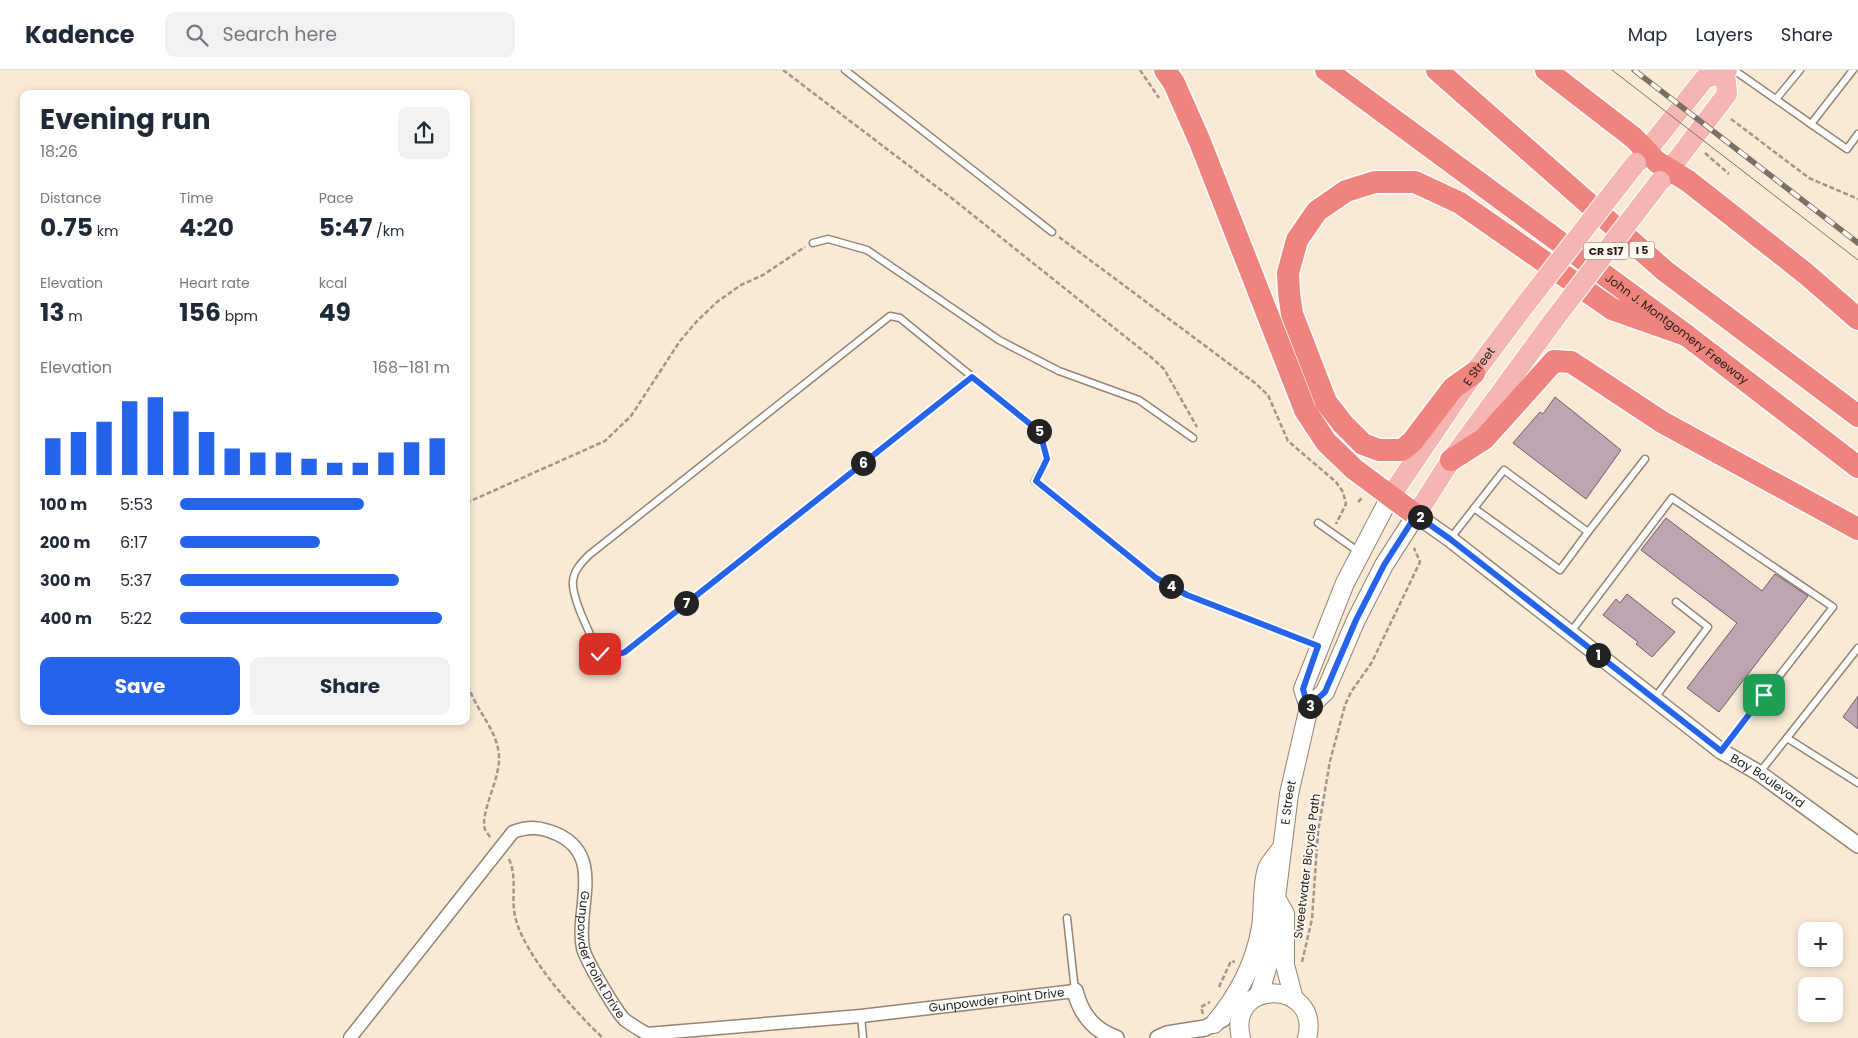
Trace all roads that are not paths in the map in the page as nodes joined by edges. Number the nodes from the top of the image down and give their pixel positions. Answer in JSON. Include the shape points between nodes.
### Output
{"nodes":[{"id":1,"x":845,"y":70,"type":"edge"},
{"id":2,"x":1166,"y":70,"type":"edge"},
{"id":3,"x":1326,"y":70,"type":"edge"},
{"id":4,"x":1437,"y":70,"type":"edge"},
{"id":5,"x":1546,"y":70,"type":"edge"},
{"id":6,"x":1800,"y":70,"type":"edge"},
{"id":7,"x":1853,"y":70,"type":"edge"},
{"id":8,"x":1728,"y":71,"type":"edge"},
{"id":9,"x":1777,"y":98,"type":"junction"},
{"id":10,"x":1811,"y":124,"type":"junction"},
{"id":11,"x":1858,"y":134,"type":"edge"},
{"id":12,"x":1641,"y":158,"type":"junction"},
{"id":13,"x":1664,"y":176,"type":"junction"},
{"id":14,"x":1052,"y":232,"type":"road end"},
{"id":15,"x":812,"y":243,"type":"road end"},
{"id":16,"x":1858,"y":318,"type":"edge"},
{"id":17,"x":1686,"y":334,"type":"junction"},
{"id":18,"x":1474,"y":373,"type":"junction"},
{"id":19,"x":972,"y":377,"type":"junction"},
{"id":20,"x":1858,"y":416,"type":"edge"},
{"id":21,"x":1193,"y":438,"type":"dead end"},
{"id":22,"x":1644,"y":459,"type":"dead end"},
{"id":23,"x":1451,"y":460,"type":"junction"},
{"id":24,"x":1858,"y":467,"type":"edge"},
{"id":25,"x":1390,"y":497,"type":"junction"},
{"id":26,"x":1474,"y":508,"type":"junction"},
{"id":27,"x":1416,"y":515,"type":"junction"},
{"id":28,"x":1318,"y":523,"type":"dead end"},
{"id":29,"x":1858,"y":529,"type":"edge"},
{"id":30,"x":1588,"y":532,"type":"junction"},
{"id":31,"x":1450,"y":539,"type":"junction"},
{"id":32,"x":1360,"y":552,"type":"junction"},
{"id":33,"x":1676,"y":602,"type":"dead end"},
{"id":34,"x":1570,"y":633,"type":"junction"},
{"id":35,"x":1318,"y":646,"type":"junction"},
{"id":36,"x":1858,"y":648,"type":"edge"},
{"id":37,"x":1654,"y":699,"type":"junction"},
{"id":38,"x":1308,"y":707,"type":"junction"},
{"id":39,"x":1787,"y":738,"type":"junction"},
{"id":40,"x":1721,"y":751,"type":"junction"},
{"id":41,"x":1759,"y":773,"type":"junction"},
{"id":42,"x":1858,"y":783,"type":"edge"},
{"id":43,"x":1858,"y":845,"type":"edge"},
{"id":44,"x":1282,"y":848,"type":"junction"},
{"id":45,"x":1276,"y":898,"type":"junction"},
{"id":46,"x":1067,"y":918,"type":"dead end"},
{"id":47,"x":1075,"y":991,"type":"junction"},
{"id":48,"x":1259,"y":995,"type":"junction"},
{"id":49,"x":1294,"y":999,"type":"junction"},
{"id":50,"x":1245,"y":1008,"type":"junction"},
{"id":51,"x":861,"y":1016,"type":"junction"},
{"id":52,"x":1214,"y":1024,"type":"junction"},
{"id":53,"x":647,"y":1036,"type":"edge"},
{"id":54,"x":350,"y":1038,"type":"edge"},
{"id":55,"x":864,"y":1038,"type":"edge"},
{"id":56,"x":1116,"y":1038,"type":"edge"},
{"id":57,"x":1158,"y":1038,"type":"edge"},
{"id":58,"x":1241,"y":1038,"type":"edge"},
{"id":59,"x":1307,"y":1038,"type":"edge"}],
"edges":[{"from":1,"to":14,"type":"lane"},
{"from":2,"to":25,"type":"highway","via":[[1200,142],[1305,410],[1326,442]]},
{"from":3,"to":17,"type":"highway","name":"John J. Montgomery Freeway"},
{"from":4,"to":20,"type":"highway","number":"I 5","via":[[1665,271]]},
{"from":5,"to":12,"type":"highway","via":[[1634,138]]},
{"from":6,"to":9,"type":"lane"},
{"from":7,"to":10,"type":"lane"},
{"from":8,"to":9,"type":"lane"},
{"from":8,"to":12,"type":"main road","name":"E Street","number":"CR S17","via":[[1705,78]]},
{"from":8,"to":13,"type":"main road","number":"CR S17","via":[[1727,94]]},
{"from":9,"to":10,"type":"lane"},
{"from":10,"to":11,"type":"lane","via":[[1847,149]]},
{"from":12,"to":13,"type":"highway"},
{"from":12,"to":18,"type":"main road","name":"E Street","number":"CR S17","bridge":true},
{"from":13,"to":16,"type":"highway","via":[[1696,187]]},
{"from":13,"to":23,"type":"main road","number":"CR S17","bridge":true},
{"from":15,"to":21,"type":"lane","via":[[828,239],[867,250],[999,340],[1059,371],[1139,400]]},
{"from":17,"to":18,"type":"highway","via":[[1612,309],[1460,203],[1415,182],[1376,182],[1346,191],[1317,212],[1297,240],[1288,273],[1292,314],[1326,402],[1363,444],[1379,450],[1402,450],[1412,442],[1453,388]]},
{"from":17,"to":24,"type":"highway","name":"John J. Montgomery Freeway"},
{"from":18,"to":25,"type":"main road","name":"E Street"},
{"from":19,"to":19,"type":"lane","via":[[900,318],[890,316],[879,323],[578,566],[573,581],[576,598],[600,654],[611,657],[625,652]]},
{"from":19,"to":35,"type":"lane","via":[[1040,432],[1047,459],[1036,481],[1156,578],[1187,595]]},
{"from":22,"to":30,"type":"lane"},
{"from":23,"to":27,"type":"main road","number":"CR S17"},
{"from":23,"to":29,"type":"highway","via":[[1484,439],[1554,362],[1571,362],[1662,422]]},
{"from":25,"to":27,"type":"highway"},
{"from":25,"to":32,"type":"main road","name":"E Street"},
{"from":26,"to":30,"type":"lane","via":[[1504,470]]},
{"from":26,"to":30,"type":"lane","via":[[1560,570]]},
{"from":26,"to":31,"type":"lane"},
{"from":27,"to":31,"type":"street","name":"Bay Boulevard"},
{"from":27,"to":38,"type":"main road","via":[[1384,565],[1325,692]]},
{"from":28,"to":32,"type":"lane"},
{"from":31,"to":34,"type":"street","name":"Bay Boulevard"},
{"from":32,"to":35,"type":"main road","name":"E Street"},
{"from":33,"to":37,"type":"lane","via":[[1708,628]]},
{"from":34,"to":37,"type":"street","name":"Bay Boulevard"},
{"from":34,"to":40,"type":"lane","via":[[1672,498],[1832,607]]},
{"from":35,"to":38,"type":"main road","name":"E Street","via":[[1303,689]]},
{"from":36,"to":39,"type":"lane"},
{"from":37,"to":40,"type":"street","name":"Bay Boulevard"},
{"from":38,"to":44,"type":"main road","name":"E Street"},
{"from":39,"to":41,"type":"lane"},
{"from":39,"to":42,"type":"lane"},
{"from":40,"to":41,"type":"street","name":"Bay Boulevard"},
{"from":41,"to":43,"type":"street","name":"Bay Boulevard"},
{"from":44,"to":45,"type":"main road","name":"E Street"},
{"from":44,"to":52,"type":"main road","via":[[1267,868],[1261,927],[1250,963],[1238,992]]},
{"from":45,"to":48,"type":"main road","name":"E Street","via":[[1268,919],[1268,965]]},
{"from":45,"to":49,"type":"main road","name":"E Street","via":[[1285,914],[1285,965]]},
{"from":46,"to":47,"type":"lane"},
{"from":47,"to":51,"type":"street","name":"Gunpowder Point Drive"},
{"from":47,"to":56,"type":"street","name":"Gunpowder Point Drive","via":[[1078,1004],[1096,1028]]},
{"from":48,"to":49,"type":"main road","via":[[1278,992]]},
{"from":48,"to":50,"type":"main road"},
{"from":49,"to":59,"type":"main road","name":"E Street","via":[[1307,1017]]},
{"from":50,"to":52,"type":"street"},
{"from":50,"to":58,"type":"main road","via":[[1240,1018]]},
{"from":51,"to":53,"type":"street","name":"Gunpowder Point Drive"},
{"from":51,"to":55,"type":"lane"},
{"from":52,"to":57,"type":"street"},
{"from":53,"to":54,"type":"street","name":"Gunpowder Point Drive","via":[[624,1019],[583,948],[586,884],[584,867],[577,851],[566,838],[528,827],[513,832]]}]}
